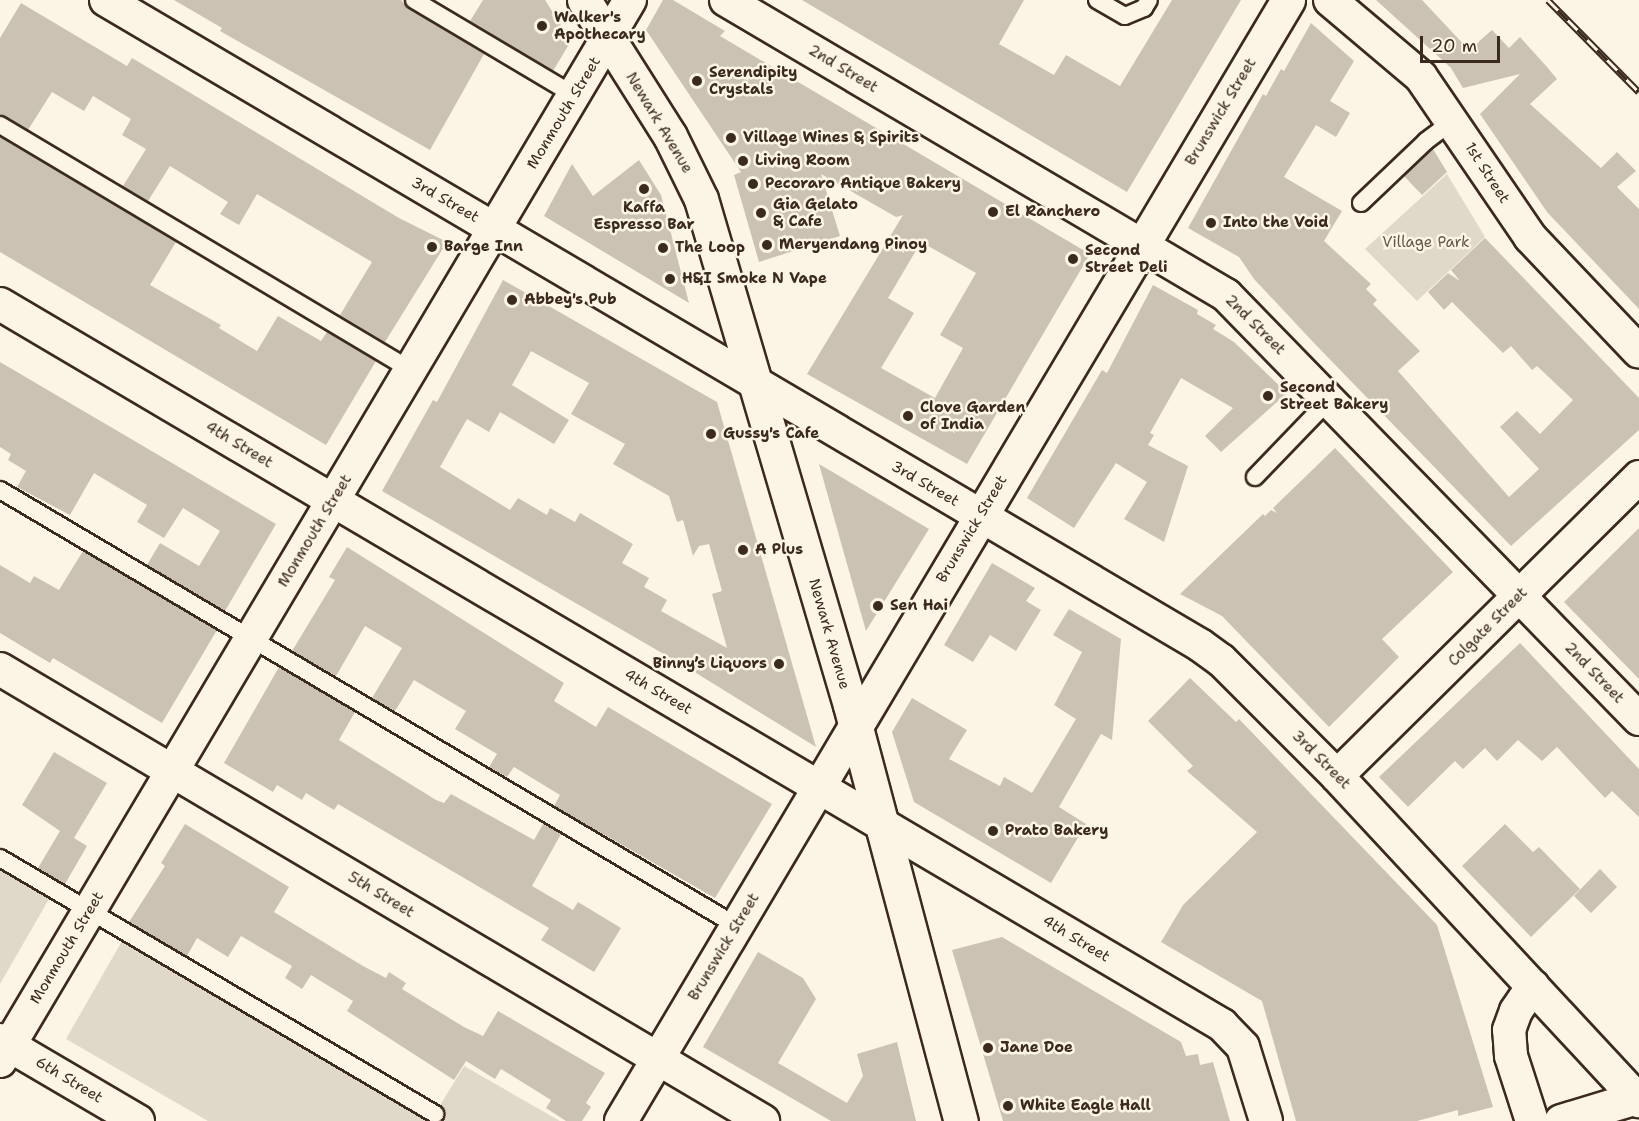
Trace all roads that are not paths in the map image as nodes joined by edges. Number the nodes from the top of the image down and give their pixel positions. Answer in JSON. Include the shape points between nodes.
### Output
{"nodes":[{"id":1,"x":106,"y":0,"type":"edge"},
{"id":2,"x":414,"y":0,"type":"edge"},
{"id":3,"x":584,"y":0,"type":"edge"},
{"id":4,"x":630,"y":0,"type":"edge"},
{"id":5,"x":726,"y":0,"type":"edge"},
{"id":6,"x":1097,"y":0,"type":"edge"},
{"id":7,"x":1149,"y":0,"type":"edge"},
{"id":8,"x":1288,"y":0,"type":"edge"},
{"id":9,"x":1330,"y":0,"type":"edge"},
{"id":10,"x":608,"y":39,"type":"junction"},
{"id":11,"x":574,"y":95,"type":"junction"},
{"id":12,"x":1453,"y":122,"type":"junction"},
{"id":13,"x":0,"y":125,"type":"edge"},
{"id":14,"x":1361,"y":203,"type":"dead end"},
{"id":15,"x":495,"y":229,"type":"junction"},
{"id":16,"x":1141,"y":245,"type":"junction"},
{"id":17,"x":0,"y":304,"type":"edge"},
{"id":18,"x":1639,"y":352,"type":"edge"},
{"id":19,"x":411,"y":370,"type":"junction"},
{"id":20,"x":756,"y":386,"type":"junction"},
{"id":21,"x":1329,"y":400,"type":"junction"},
{"id":22,"x":1255,"y":477,"type":"dead end"},
{"id":23,"x":1639,"y":477,"type":"edge"},
{"id":24,"x":0,"y":490,"type":"edge"},
{"id":25,"x":333,"y":501,"type":"junction"},
{"id":26,"x":981,"y":516,"type":"junction"},
{"id":27,"x":1520,"y":595,"type":"junction"},
{"id":28,"x":251,"y":639,"type":"junction"},
{"id":29,"x":0,"y":669,"type":"edge"},
{"id":30,"x":1639,"y":719,"type":"edge"},
{"id":31,"x":856,"y":726,"type":"junction"},
{"id":32,"x":172,"y":771,"type":"junction"},
{"id":33,"x":1337,"y":776,"type":"junction"},
{"id":34,"x":819,"y":787,"type":"junction"},
{"id":35,"x":882,"y":824,"type":"junction"},
{"id":36,"x":0,"y":858,"type":"edge"},
{"id":37,"x":89,"y":911,"type":"junction"},
{"id":38,"x":736,"y":926,"type":"junction"},
{"id":39,"x":1533,"y":986,"type":"junction"},
{"id":40,"x":3,"y":1049,"type":"edge"},
{"id":41,"x":657,"y":1060,"type":"junction"},
{"id":42,"x":1638,"y":1099,"type":"edge"},
{"id":43,"x":435,"y":1114,"type":"dead end"},
{"id":44,"x":138,"y":1121,"type":"edge"},
{"id":45,"x":621,"y":1121,"type":"edge"},
{"id":46,"x":763,"y":1121,"type":"edge"},
{"id":47,"x":961,"y":1121,"type":"edge"},
{"id":48,"x":1266,"y":1121,"type":"edge"},
{"id":49,"x":1532,"y":1121,"type":"edge"},
{"id":50,"x":1561,"y":1121,"type":"edge"}],
"edges":[{"from":1,"to":15,"type":"street","name":"3rd Street"},
{"from":2,"to":11,"type":"lane"},
{"from":3,"to":10,"type":"main road","name":"Newark Avenue"},
{"from":4,"to":10,"type":"street","name":"Monmouth Street"},
{"from":5,"to":16,"type":"street","name":"2nd Street"},
{"from":6,"to":7,"type":"lane","via":[[1125,16],[1144,8]]},
{"from":8,"to":16,"type":"main road","name":"Brunswick Street"},
{"from":9,"to":12,"type":"street","name":"1st Street","via":[[1421,77]]},
{"from":10,"to":11,"type":"street","name":"Monmouth Street"},
{"from":10,"to":20,"type":"main road","name":"Newark Avenue","via":[[687,166],[701,199]]},
{"from":11,"to":15,"type":"street","name":"Monmouth Street"},
{"from":12,"to":14,"type":"lane","via":[[1426,141]]},
{"from":12,"to":18,"type":"street","name":"1st Street","via":[[1530,237]]},
{"from":13,"to":19,"type":"lane"},
{"from":15,"to":19,"type":"street","name":"Monmouth Street"},
{"from":15,"to":20,"type":"street","name":"3rd Street"},
{"from":16,"to":21,"type":"street","name":"2nd Street","via":[[1226,295]]},
{"from":16,"to":26,"type":"main road","name":"Brunswick Street"},
{"from":17,"to":25,"type":"street","name":"4th Street"},
{"from":19,"to":25,"type":"street","name":"Monmouth Street"},
{"from":20,"to":26,"type":"street","name":"3rd Street"},
{"from":20,"to":31,"type":"main road","name":"Newark Avenue"},
{"from":21,"to":22,"type":"lane"},
{"from":21,"to":27,"type":"street","name":"2nd Street"},
{"from":23,"to":27,"type":"street","name":"Colgate Street"},
{"from":24,"to":28,"type":"lane"},
{"from":25,"to":28,"type":"street","name":"Monmouth Street"},
{"from":25,"to":34,"type":"street","name":"4th Street"},
{"from":26,"to":31,"type":"main road","name":"Brunswick Street"},
{"from":26,"to":33,"type":"street","name":"3rd Street","via":[[1214,655]]},
{"from":27,"to":30,"type":"street","name":"2nd Street"},
{"from":27,"to":33,"type":"street","name":"Colgate Street"},
{"from":28,"to":32,"type":"street","name":"Monmouth Street"},
{"from":28,"to":38,"type":"lane"},
{"from":29,"to":32,"type":"street","name":"5th Street"},
{"from":31,"to":34,"type":"street","name":"Brunswick Street"},
{"from":31,"to":35,"type":"main road","name":"Newark Avenue"},
{"from":32,"to":37,"type":"street","name":"Monmouth Street"},
{"from":32,"to":41,"type":"street","name":"5th Street"},
{"from":33,"to":39,"type":"street","name":"3rd Street"},
{"from":34,"to":35,"type":"street","name":"4th Street"},
{"from":34,"to":38,"type":"street","name":"Brunswick Street"},
{"from":35,"to":47,"type":"main road","name":"Newark Avenue"},
{"from":35,"to":48,"type":"street","name":"4th Street","via":[[1222,1025],[1243,1047]]},
{"from":36,"to":37,"type":"lane"},
{"from":37,"to":40,"type":"street","name":"Monmouth Street"},
{"from":37,"to":43,"type":"lane"},
{"from":38,"to":41,"type":"street","name":"Brunswick Street"},
{"from":39,"to":42,"type":"street","name":"3rd Street"},
{"from":39,"to":49,"type":"street","via":[[1509,1030],[1511,1056]]},
{"from":40,"to":44,"type":"street","name":"6th Street"},
{"from":41,"to":45,"type":"street","name":"Brunswick Street"},
{"from":41,"to":46,"type":"street","name":"5th Street"},
{"from":42,"to":50,"type":"street"}]}
